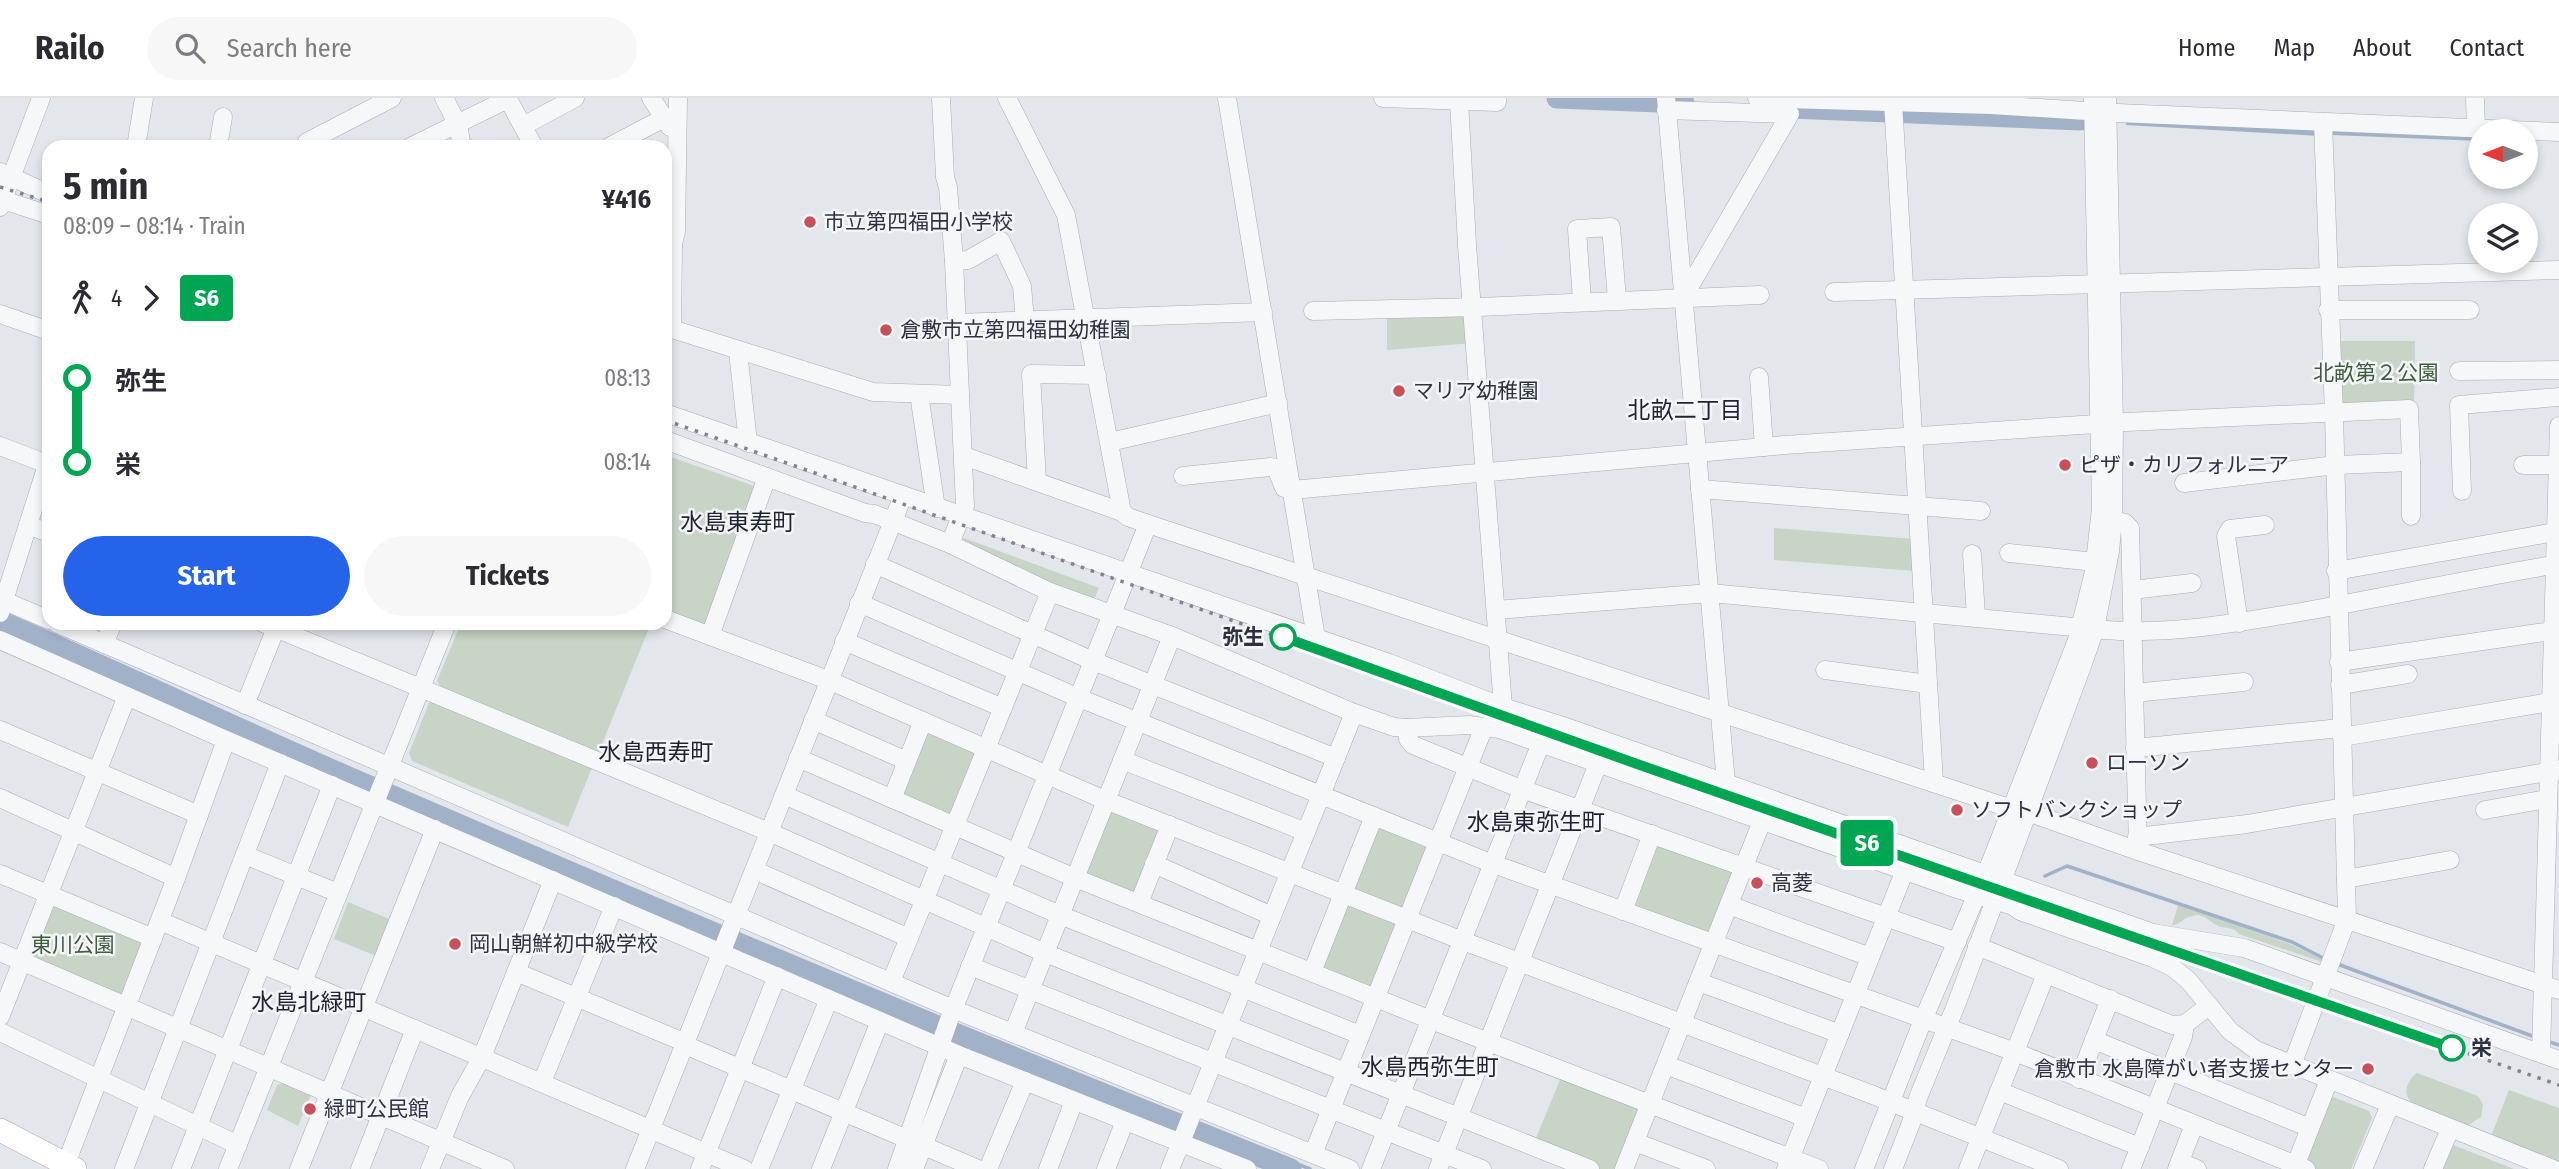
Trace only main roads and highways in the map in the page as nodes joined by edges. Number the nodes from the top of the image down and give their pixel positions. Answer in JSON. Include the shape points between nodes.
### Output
{"nodes":[{"id":1,"x":0,"y":1130,"type":"edge"},
{"id":2,"x":68,"y":1168,"type":"edge"}],
"edges":[{"from":1,"to":2,"type":"main road"}]}
